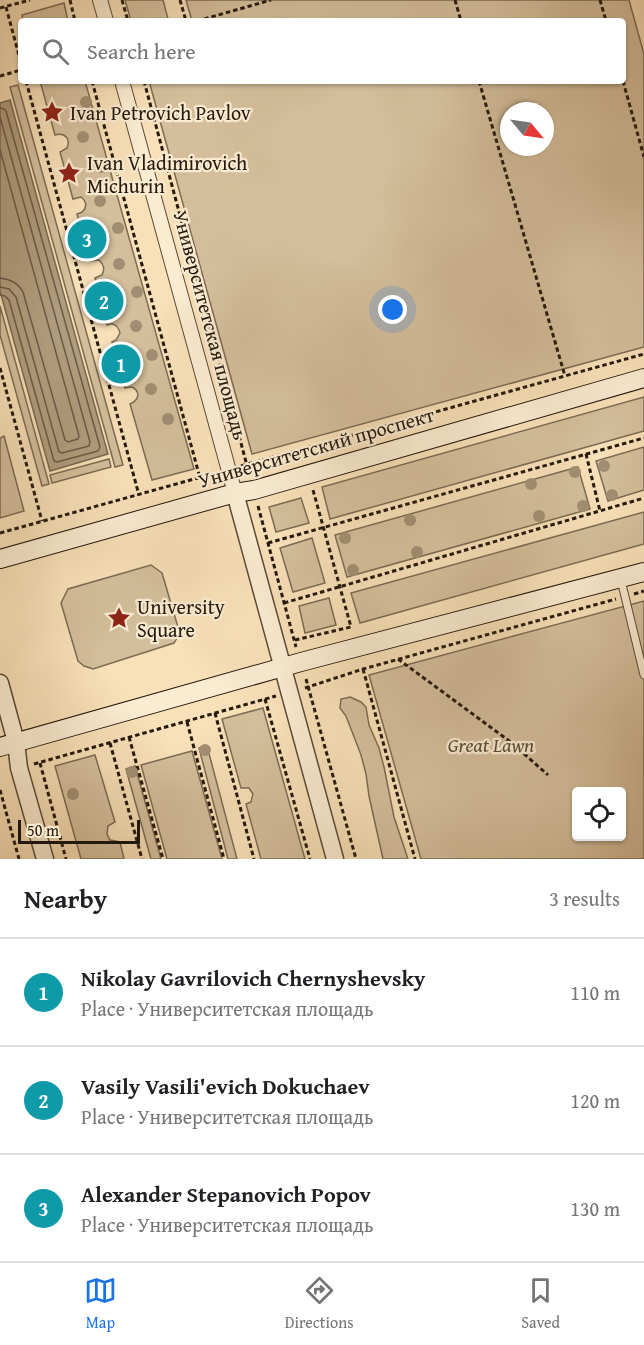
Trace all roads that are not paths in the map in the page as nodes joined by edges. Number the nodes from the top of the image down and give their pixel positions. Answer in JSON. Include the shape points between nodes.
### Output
{"nodes":[{"id":1,"x":100,"y":0,"type":"edge"},
{"id":2,"x":105,"y":18,"type":"edge"},
{"id":3,"x":124,"y":84,"type":"edge"},
{"id":4,"x":644,"y":378,"type":"edge"},
{"id":5,"x":235,"y":493,"type":"junction"},
{"id":6,"x":0,"y":559,"type":"edge"},
{"id":7,"x":644,"y":572,"type":"edge"},
{"id":8,"x":621,"y":578,"type":"junction"},
{"id":9,"x":282,"y":667,"type":"junction"},
{"id":10,"x":644,"y":675,"type":"edge"},
{"id":11,"x":0,"y":683,"type":"edge"},
{"id":12,"x":8,"y":745,"type":"edge"},
{"id":13,"x":45,"y":859,"type":"edge"},
{"id":14,"x":335,"y":859,"type":"edge"}],
"edges":[{"from":1,"to":2,"type":"street"},
{"from":3,"to":5,"type":"street","name":"Университетская площадь"},
{"from":4,"to":5,"type":"main road","name":"Университетский проспект"},
{"from":5,"to":6,"type":"main road","name":"Университетский проспект"},
{"from":5,"to":9,"type":"street","name":"Университетская площадь"},
{"from":7,"to":8,"type":"main road"},
{"from":8,"to":9,"type":"main road"},
{"from":8,"to":10,"type":"lane"},
{"from":9,"to":12,"type":"main road"},
{"from":9,"to":14,"type":"street","name":"Университетская площадь"},
{"from":11,"to":12,"type":"street"},
{"from":12,"to":13,"type":"street","via":[[20,768]]}]}
